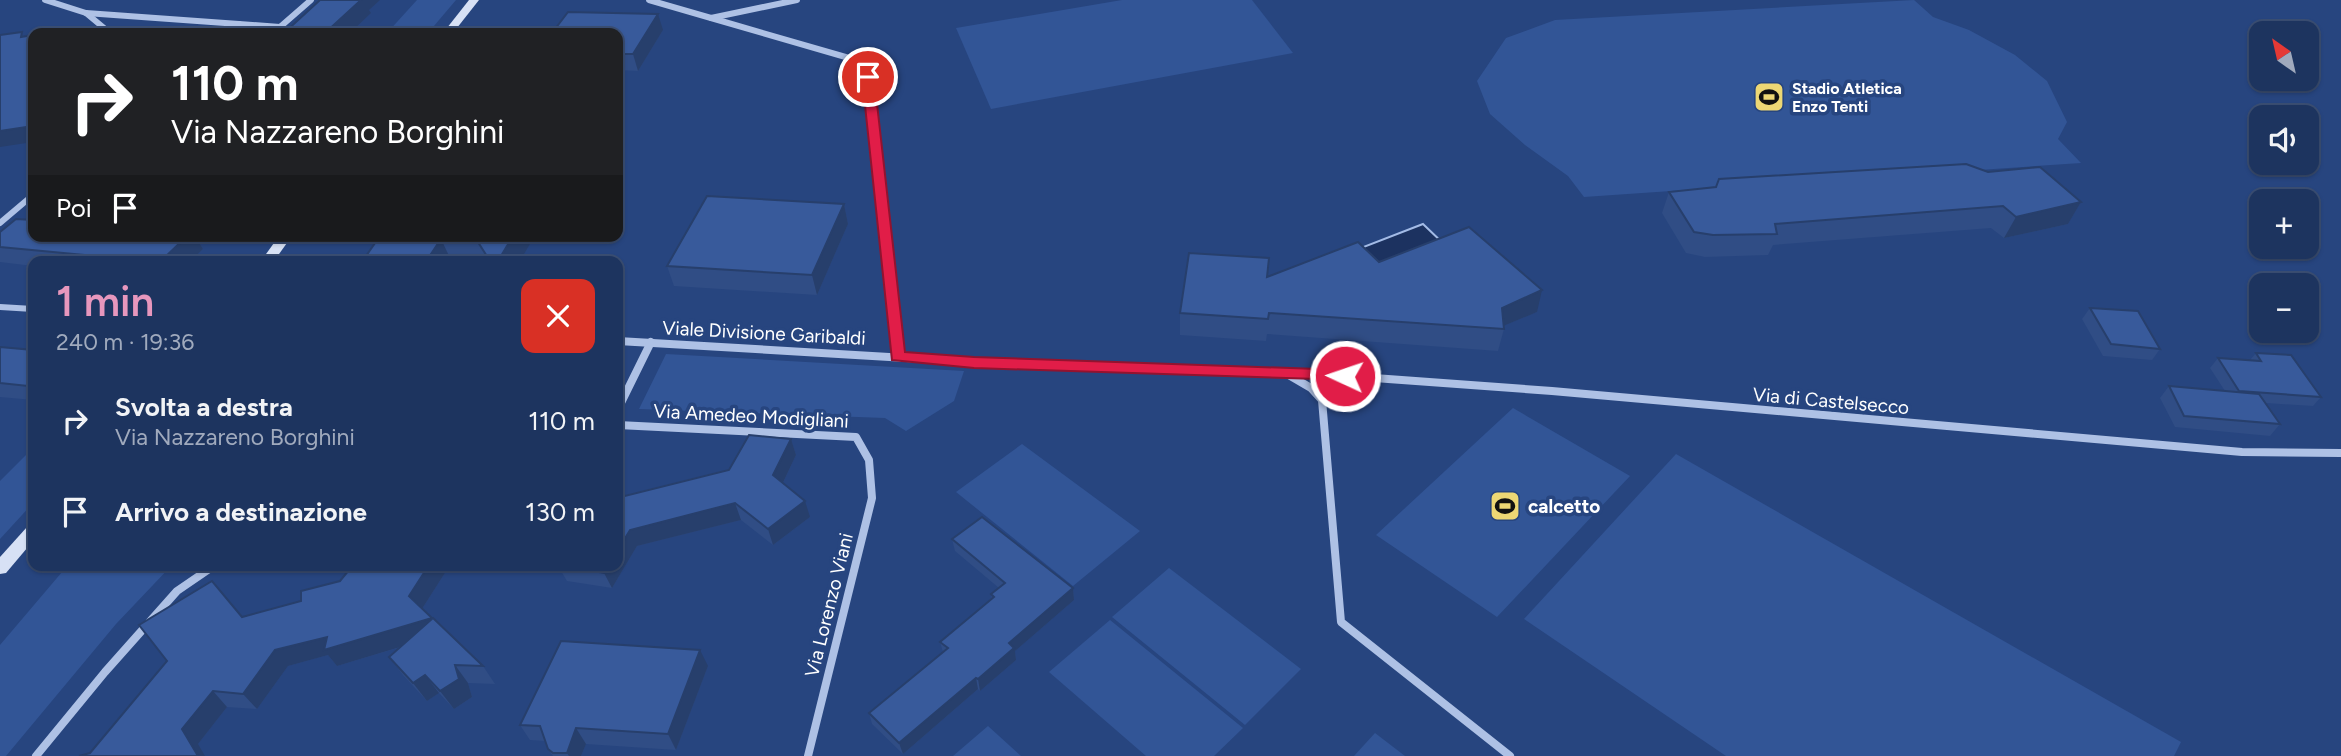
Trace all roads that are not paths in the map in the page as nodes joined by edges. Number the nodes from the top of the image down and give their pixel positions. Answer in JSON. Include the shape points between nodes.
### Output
{"nodes":[{"id":1,"x":49,"y":0,"type":"edge"},
{"id":2,"x":311,"y":0,"type":"edge"},
{"id":3,"x":474,"y":0,"type":"edge"},
{"id":4,"x":649,"y":0,"type":"edge"},
{"id":5,"x":797,"y":0,"type":"edge"},
{"id":6,"x":86,"y":13,"type":"junction"},
{"id":7,"x":711,"y":18,"type":"junction"},
{"id":8,"x":239,"y":24,"type":"junction"},
{"id":9,"x":104,"y":28,"type":"edge"},
{"id":10,"x":234,"y":28,"type":"edge"},
{"id":11,"x":452,"y":28,"type":"edge"},
{"id":12,"x":28,"y":199,"type":"edge"},
{"id":13,"x":0,"y":223,"type":"edge"},
{"id":14,"x":281,"y":242,"type":"edge"},
{"id":15,"x":271,"y":256,"type":"edge"},
{"id":16,"x":0,"y":306,"type":"edge"},
{"id":17,"x":28,"y":309,"type":"edge"},
{"id":18,"x":623,"y":341,"type":"edge"},
{"id":19,"x":651,"y":342,"type":"junction"},
{"id":20,"x":897,"y":356,"type":"junction"},
{"id":21,"x":1286,"y":373,"type":"junction"},
{"id":22,"x":1319,"y":374,"type":"joint"},
{"id":23,"x":1371,"y":378,"type":"junction"},
{"id":24,"x":623,"y":399,"type":"edge"},
{"id":25,"x":1322,"y":400,"type":"junction"},
{"id":26,"x":623,"y":425,"type":"edge"},
{"id":27,"x":2341,"y":453,"type":"edge"},
{"id":28,"x":869,"y":460,"type":"joint"},
{"id":29,"x":28,"y":537,"type":"edge"},
{"id":30,"x":0,"y":568,"type":"edge"},
{"id":31,"x":206,"y":571,"type":"edge"},
{"id":32,"x":36,"y":756,"type":"edge"},
{"id":33,"x":808,"y":756,"type":"edge"},
{"id":34,"x":1510,"y":756,"type":"edge"}],
"edges":[{"from":1,"to":6,"type":"street"},
{"from":2,"to":8,"type":"street","via":[[280,27]]},
{"from":3,"to":11,"type":"main road"},
{"from":4,"to":7,"type":"street"},
{"from":5,"to":7,"type":"street"},
{"from":6,"to":8,"type":"street"},
{"from":6,"to":9,"type":"street"},
{"from":7,"to":20,"type":"street","via":[[856,60],[868,77]]},
{"from":8,"to":10,"type":"street"},
{"from":12,"to":13,"type":"street"},
{"from":14,"to":15,"type":"main road"},
{"from":16,"to":17,"type":"street"},
{"from":18,"to":19,"type":"street","name":"Viale Divisione Garibaldi"},
{"from":19,"to":20,"type":"street","name":"Viale Divisione Garibaldi"},
{"from":19,"to":24,"type":"street","name":"Via Amedeo Modigliani"},
{"from":20,"to":21,"type":"street","name":"Viale Divisione Garibaldi"},
{"from":21,"to":22,"type":"street","name":"Viale Divisione Garibaldi"},
{"from":21,"to":25,"type":"street"},
{"from":22,"to":23,"type":"street","name":"Via di Castelsecco"},
{"from":23,"to":25,"type":"street","via":[[1340,386]]},
{"from":23,"to":27,"type":"street","name":"Via di Castelsecco","via":[[2242,452]]},
{"from":25,"to":34,"type":"street","via":[[1341,622]]},
{"from":26,"to":28,"type":"street","name":"Via Amedeo Modigliani","via":[[856,437]]},
{"from":28,"to":33,"type":"street","name":"Via Lorenzo Viani","via":[[872,498]]},
{"from":29,"to":30,"type":"main road"},
{"from":31,"to":32,"type":"street","via":[[177,591]]}]}
